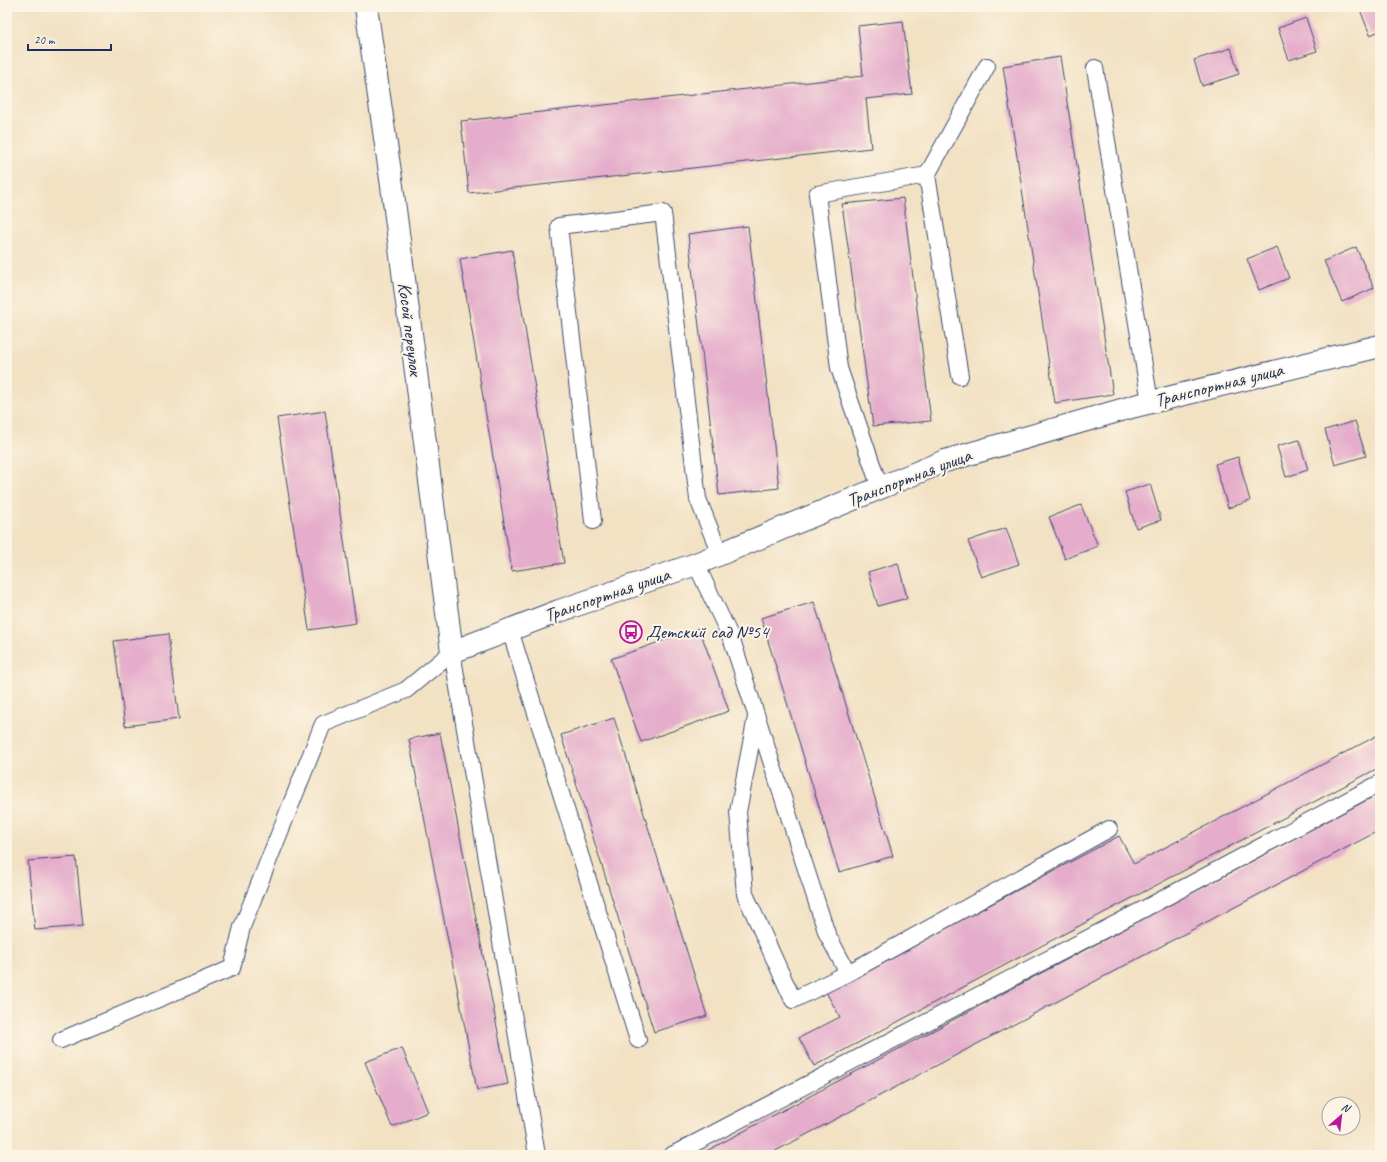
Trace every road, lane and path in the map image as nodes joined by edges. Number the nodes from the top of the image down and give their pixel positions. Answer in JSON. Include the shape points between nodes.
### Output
{"nodes":[{"id":1,"x":366,"y":7,"type":"edge"},
{"id":2,"x":986,"y":66,"type":"dead end"},
{"id":3,"x":1095,"y":68,"type":"dead end"},
{"id":4,"x":927,"y":175,"type":"junction"},
{"id":5,"x":1380,"y":346,"type":"edge"},
{"id":6,"x":960,"y":376,"type":"dead end"},
{"id":7,"x":1150,"y":402,"type":"junction"},
{"id":8,"x":880,"y":488,"type":"junction"},
{"id":9,"x":593,"y":520,"type":"dead end"},
{"id":10,"x":720,"y":554,"type":"junction"},
{"id":11,"x":696,"y":564,"type":"junction"},
{"id":12,"x":510,"y":630,"type":"junction"},
{"id":13,"x":452,"y":652,"type":"junction"},
{"id":14,"x":756,"y":715,"type":"junction"},
{"id":15,"x":1380,"y":783,"type":"edge"},
{"id":16,"x":1109,"y":829,"type":"dead end"},
{"id":17,"x":848,"y":972,"type":"junction"},
{"id":18,"x":61,"y":1040,"type":"dead end"},
{"id":19,"x":638,"y":1040,"type":"dead end"},
{"id":20,"x":537,"y":1155,"type":"edge"},
{"id":21,"x":672,"y":1155,"type":"edge"}],
"edges":[{"from":1,"to":13,"type":"street","name":"Косой переулок","via":[[392,186]]},
{"from":2,"to":4,"type":"lane"},
{"from":3,"to":7,"type":"lane"},
{"from":4,"to":6,"type":"lane"},
{"from":4,"to":8,"type":"lane","via":[[817,194],[839,368]]},
{"from":5,"to":7,"type":"street","name":"Транспортная улица"},
{"from":7,"to":8,"type":"street","name":"Транспортная улица","via":[[945,461]]},
{"from":8,"to":10,"type":"street","name":"Транспортная улица"},
{"from":9,"to":10,"type":"lane","via":[[560,226],[663,214],[698,498]]},
{"from":10,"to":11,"type":"street","name":"Транспортная улица"},
{"from":11,"to":12,"type":"street","name":"Транспортная улица"},
{"from":11,"to":14,"type":"lane","via":[[732,640]]},
{"from":12,"to":13,"type":"street","name":"Транспортная улица"},
{"from":12,"to":19,"type":"lane"},
{"from":13,"to":18,"type":"lane","via":[[406,690],[323,724],[242,927],[232,968]]},
{"from":13,"to":20,"type":"lane"},
{"from":14,"to":17,"type":"lane","via":[[827,934]]},
{"from":14,"to":17,"type":"lane","via":[[738,812],[745,894],[793,1000]]},
{"from":15,"to":21,"type":"lane"},
{"from":16,"to":17,"type":"lane"}]}
